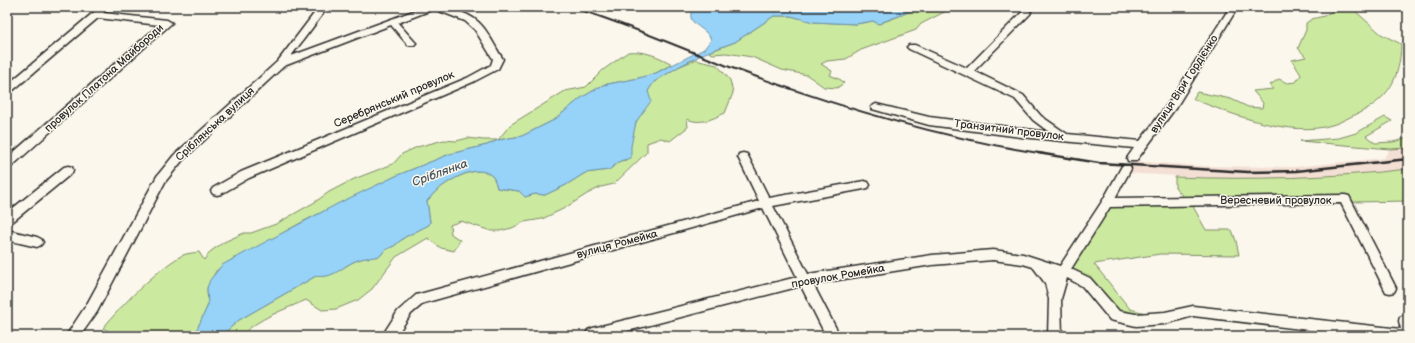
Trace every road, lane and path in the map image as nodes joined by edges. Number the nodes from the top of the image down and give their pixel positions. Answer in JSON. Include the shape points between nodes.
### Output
{"nodes":[{"id":1,"x":105,"y":7,"type":"edge"},
{"id":2,"x":324,"y":7,"type":"edge"},
{"id":3,"x":433,"y":7,"type":"edge"},
{"id":4,"x":1234,"y":7,"type":"edge"},
{"id":5,"x":1027,"y":12,"type":"dead end"},
{"id":6,"x":96,"y":15,"type":"junction"},
{"id":7,"x":393,"y":22,"type":"junction"},
{"id":8,"x":411,"y":43,"type":"dead end"},
{"id":9,"x":912,"y":47,"type":"dead end"},
{"id":10,"x":281,"y":63,"type":"junction"},
{"id":11,"x":968,"y":72,"type":"junction"},
{"id":12,"x":7,"y":90,"type":"edge"},
{"id":13,"x":876,"y":107,"type":"dead end"},
{"id":14,"x":1067,"y":138,"type":"junction"},
{"id":15,"x":1144,"y":145,"type":"junction"},
{"id":16,"x":743,"y":157,"type":"dead end"},
{"id":17,"x":7,"y":164,"type":"edge"},
{"id":18,"x":68,"y":170,"type":"dead end"},
{"id":19,"x":864,"y":185,"type":"dead end"},
{"id":20,"x":217,"y":191,"type":"dead end"},
{"id":21,"x":766,"y":203,"type":"junction"},
{"id":22,"x":1107,"y":203,"type":"junction"},
{"id":23,"x":7,"y":220,"type":"edge"},
{"id":24,"x":7,"y":235,"type":"edge"},
{"id":25,"x":37,"y":242,"type":"dead end"},
{"id":26,"x":1032,"y":262,"type":"junction"},
{"id":27,"x":1063,"y":272,"type":"junction"},
{"id":28,"x":804,"y":280,"type":"junction"},
{"id":29,"x":1390,"y":288,"type":"dead end"},
{"id":30,"x":1055,"y":299,"type":"junction"},
{"id":31,"x":592,"y":334,"type":"dead end"},
{"id":32,"x":73,"y":336,"type":"edge"},
{"id":33,"x":388,"y":336,"type":"edge"},
{"id":34,"x":833,"y":336,"type":"edge"},
{"id":35,"x":1055,"y":336,"type":"edge"},
{"id":36,"x":1408,"y":336,"type":"edge"}],
"edges":[{"from":1,"to":6,"type":"street"},
{"from":2,"to":10,"type":"street","name":"Сріблянська вулиця"},
{"from":3,"to":7,"type":"street"},
{"from":3,"to":20,"type":"street","name":"Серебрянський провулок","via":[[468,19],[479,28],[498,59],[495,67],[427,99],[245,175]]},
{"from":4,"to":15,"type":"street","name":"вулиця Віри Гордієнко"},
{"from":5,"to":11,"type":"street"},
{"from":6,"to":12,"type":"street"},
{"from":6,"to":17,"type":"street","name":"провулок Платона Майбороди","via":[[167,23]]},
{"from":7,"to":8,"type":"street"},
{"from":7,"to":10,"type":"street"},
{"from":9,"to":11,"type":"street"},
{"from":10,"to":32,"type":"street","name":"Сріблянська вулиця","via":[[178,158],[161,178],[92,308]]},
{"from":11,"to":14,"type":"street","via":[[1019,97],[1037,118]]},
{"from":13,"to":14,"type":"street","name":"Транзитний провулок","via":[[929,121]]},
{"from":14,"to":15,"type":"street","name":"Транзитний провулок"},
{"from":15,"to":22,"type":"street","name":"вулиця Віри Гордієнко","via":[[1129,164]]},
{"from":16,"to":21,"type":"street"},
{"from":18,"to":23,"type":"street"},
{"from":19,"to":21,"type":"street","name":"вулиця Ромейка"},
{"from":21,"to":28,"type":"street"},
{"from":21,"to":33,"type":"street","name":"вулиця Ромейка","via":[[420,298],[411,304]]},
{"from":22,"to":27,"type":"street","name":"вулиця Віри Гордієнко"},
{"from":22,"to":29,"type":"street","name":"Вересневий провулок","via":[[1345,199]]},
{"from":24,"to":25,"type":"street"},
{"from":26,"to":27,"type":"street","name":"провулок Ромейка"},
{"from":26,"to":28,"type":"street","name":"провулок Ромейка","via":[[993,255],[965,257]]},
{"from":26,"to":30,"type":"street","via":[[1049,277]]},
{"from":27,"to":30,"type":"street","name":"вулиця Віри Гордієнко"},
{"from":27,"to":36,"type":"street","name":"провулок Ромейка","via":[[1086,282],[1115,316],[1136,320],[1157,319],[1193,311]]},
{"from":28,"to":31,"type":"street","name":"провулок Ромейка"},
{"from":28,"to":34,"type":"street"},
{"from":30,"to":35,"type":"street","name":"вулиця Віри Гордієнко"}]}
